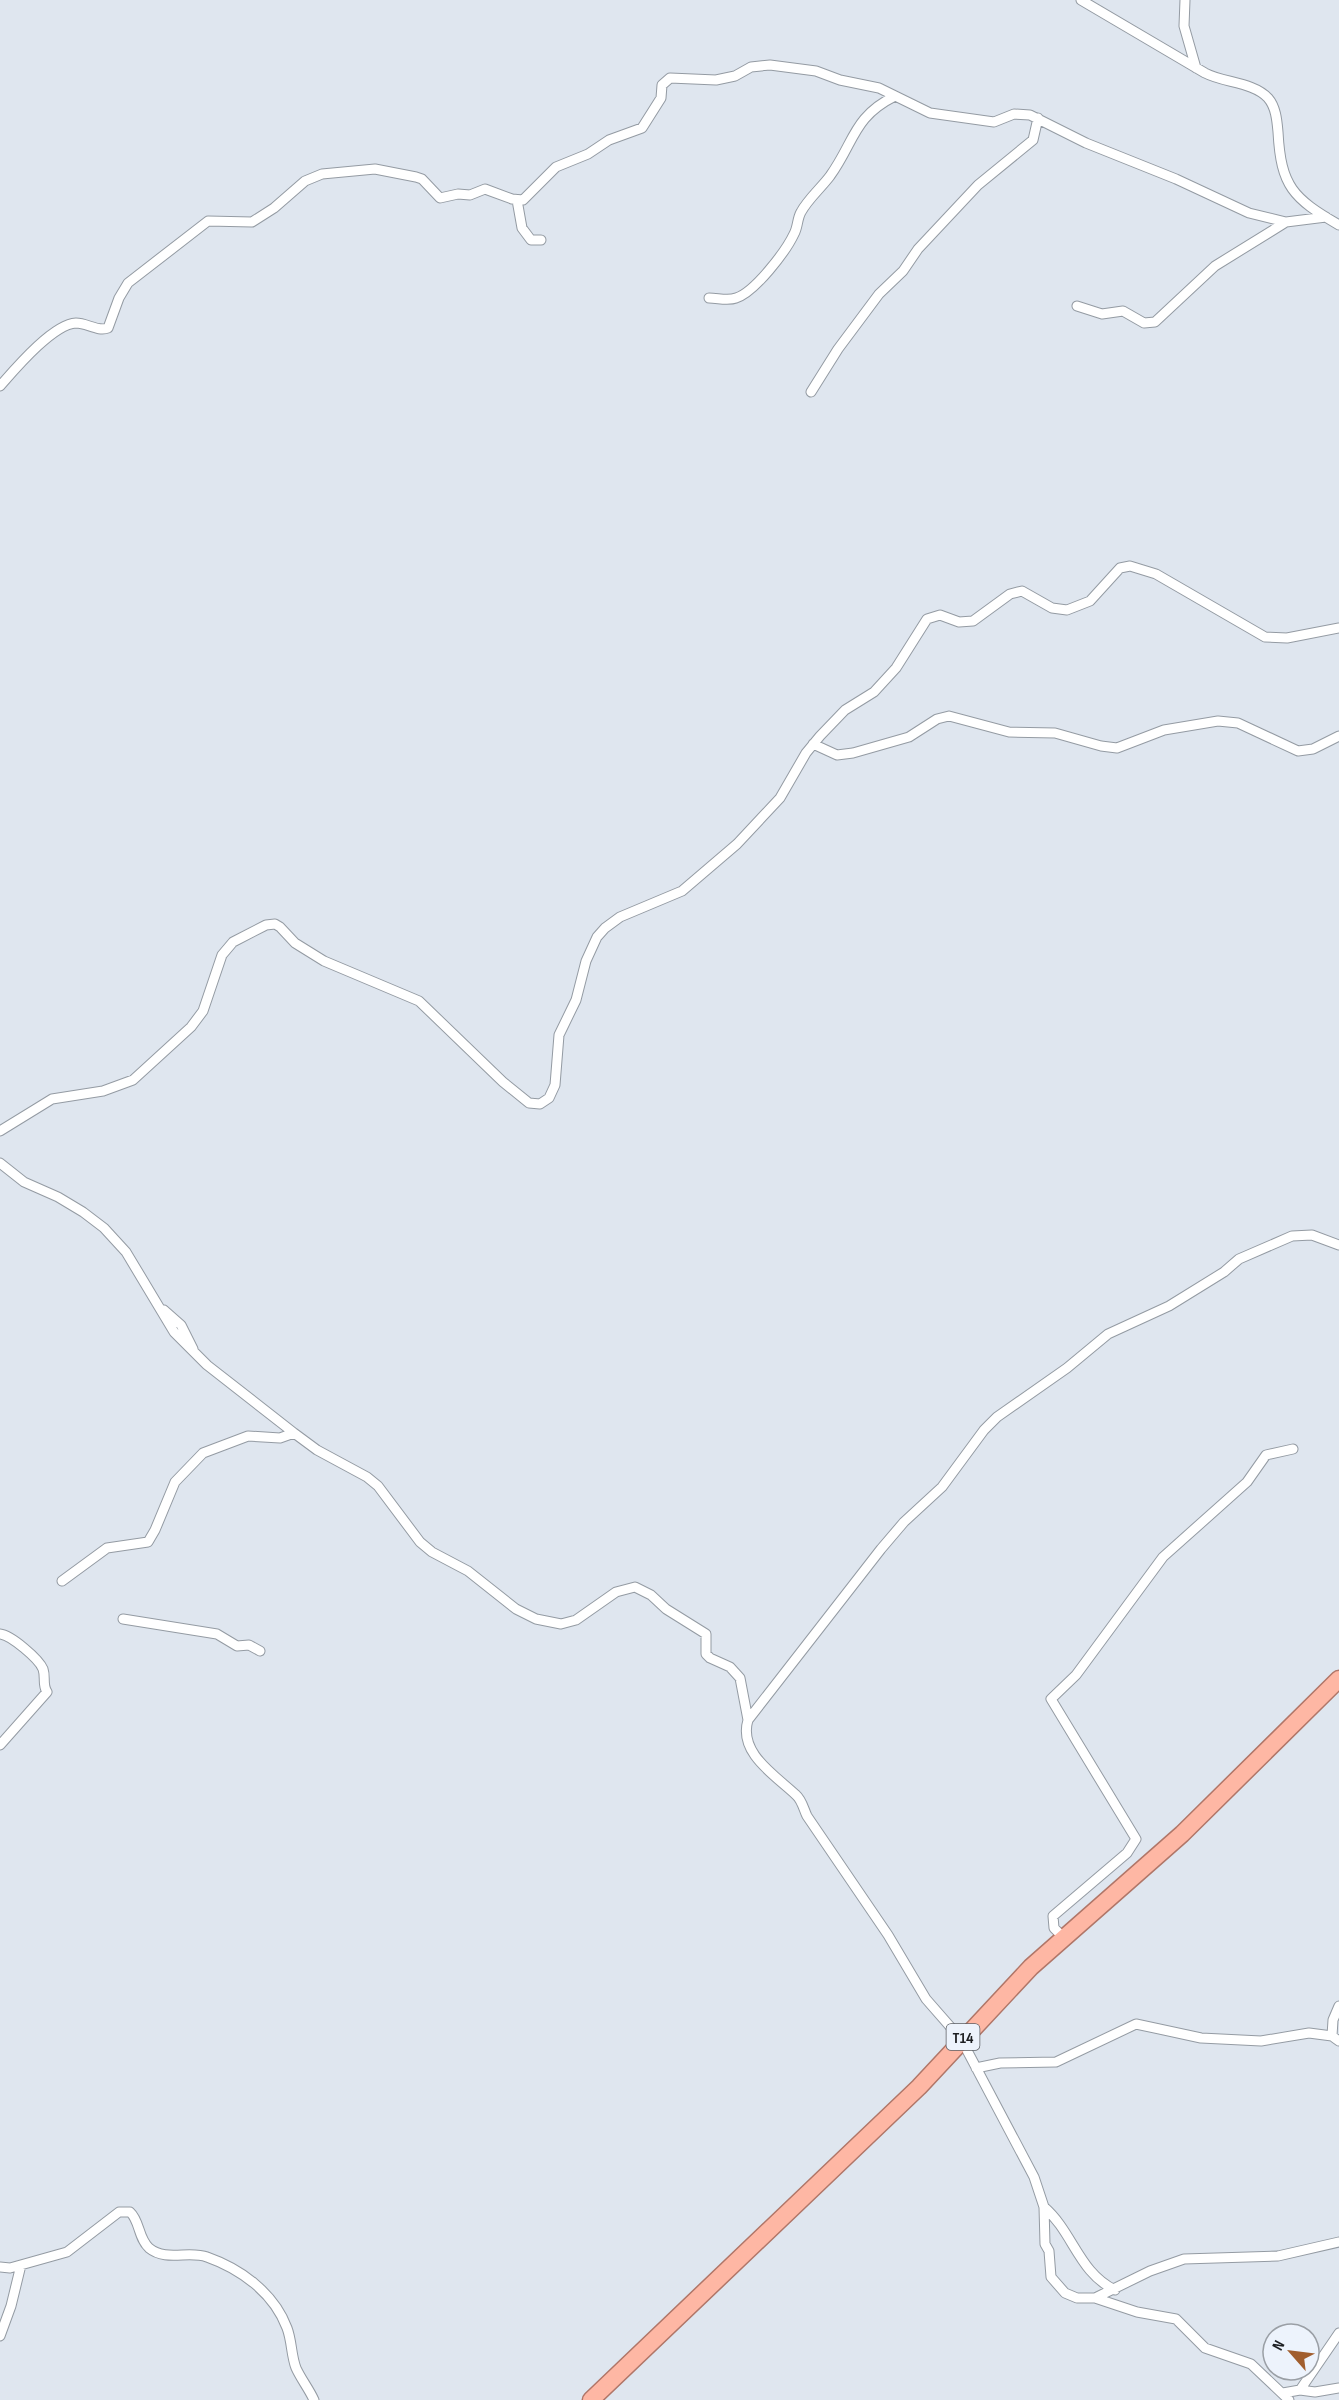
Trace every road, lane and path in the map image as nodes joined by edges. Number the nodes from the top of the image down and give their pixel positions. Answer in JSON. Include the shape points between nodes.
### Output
{"nodes":[{"id":1,"x":1081,"y":0,"type":"edge"},
{"id":2,"x":1185,"y":0,"type":"edge"},
{"id":3,"x":1196,"y":68,"type":"junction"},
{"id":4,"x":895,"y":96,"type":"junction"},
{"id":5,"x":1038,"y":118,"type":"junction"},
{"id":6,"x":517,"y":200,"type":"junction"},
{"id":7,"x":1326,"y":218,"type":"junction"},
{"id":8,"x":1286,"y":222,"type":"junction"},
{"id":9,"x":1339,"y":225,"type":"edge"},
{"id":10,"x":541,"y":240,"type":"dead end"},
{"id":11,"x":709,"y":298,"type":"dead end"},
{"id":12,"x":1077,"y":306,"type":"dead end"},
{"id":13,"x":0,"y":386,"type":"edge"},
{"id":14,"x":811,"y":392,"type":"dead end"},
{"id":15,"x":1339,"y":627,"type":"edge"},
{"id":16,"x":1339,"y":736,"type":"edge"},
{"id":17,"x":813,"y":744,"type":"junction"},
{"id":18,"x":0,"y":1131,"type":"edge"},
{"id":19,"x":0,"y":1163,"type":"edge"},
{"id":20,"x":1339,"y":1245,"type":"edge"},
{"id":21,"x":294,"y":1433,"type":"junction"},
{"id":22,"x":1293,"y":1449,"type":"dead end"},
{"id":23,"x":62,"y":1581,"type":"dead end"},
{"id":24,"x":123,"y":1619,"type":"dead end"},
{"id":25,"x":0,"y":1634,"type":"edge"},
{"id":26,"x":260,"y":1652,"type":"dead end"},
{"id":27,"x":1339,"y":1679,"type":"edge"},
{"id":28,"x":748,"y":1720,"type":"junction"},
{"id":29,"x":0,"y":1745,"type":"edge"},
{"id":30,"x":1064,"y":1938,"type":"junction"},
{"id":31,"x":1339,"y":2006,"type":"edge"},
{"id":32,"x":1336,"y":2038,"type":"edge"},
{"id":33,"x":961,"y":2039,"type":"junction"},
{"id":34,"x":976,"y":2068,"type":"junction"},
{"id":35,"x":1044,"y":2207,"type":"junction"},
{"id":36,"x":1339,"y":2241,"type":"edge"},
{"id":37,"x":21,"y":2265,"type":"junction"},
{"id":38,"x":0,"y":2267,"type":"edge"},
{"id":39,"x":1115,"y":2290,"type":"junction"},
{"id":40,"x":1095,"y":2298,"type":"junction"},
{"id":41,"x":1339,"y":2332,"type":"edge"},
{"id":42,"x":0,"y":2336,"type":"edge"},
{"id":43,"x":1339,"y":2388,"type":"edge"},
{"id":44,"x":1300,"y":2390,"type":"junction"},
{"id":45,"x":1286,"y":2397,"type":"edge"},
{"id":46,"x":314,"y":2400,"type":"edge"},
{"id":47,"x":591,"y":2400,"type":"edge"}],
"edges":[{"from":1,"to":3,"type":"street"},
{"from":2,"to":3,"type":"street","via":[[1184,26]]},
{"from":3,"to":7,"type":"street","via":[[1218,80],[1250,87],[1268,98],[1277,122],[1285,179],[1301,200]]},
{"from":4,"to":5,"type":"street","via":[[921,110],[956,117],[994,122],[1014,114]]},
{"from":4,"to":6,"type":"street","via":[[816,71],[771,65],[751,67],[716,80],[670,78],[662,85],[656,109],[642,128],[609,140],[556,168],[529,195]]},
{"from":4,"to":11,"type":"street","via":[[877,105],[858,125],[837,164],[803,209],[786,248],[768,270],[735,299]]},
{"from":5,"to":8,"type":"street","via":[[1086,143],[1249,213]]},
{"from":5,"to":14,"type":"street","via":[[1033,140],[978,185],[918,249],[838,348]]},
{"from":6,"to":10,"type":"street","via":[[524,233],[531,240]]},
{"from":6,"to":13,"type":"street","via":[[485,189],[440,198],[422,179],[375,169],[322,174],[305,181],[252,222],[219,220],[199,226],[128,283],[108,328],[75,323],[67,326],[40,343]]},
{"from":7,"to":8,"type":"street"},
{"from":7,"to":9,"type":"street"},
{"from":8,"to":12,"type":"street","via":[[1215,266],[1155,322],[1144,323],[1123,311],[1102,314]]},
{"from":15,"to":17,"type":"street","via":[[1287,638],[1265,637],[1156,574],[1125,566],[1090,601],[1067,610],[1052,608],[1022,591],[1010,594],[973,621],[959,622],[934,615],[883,683],[845,710]]},
{"from":16,"to":17,"type":"street","via":[[1305,752],[1238,723],[1218,721],[1164,730],[1117,748],[1055,733],[1009,732],[949,716],[909,737],[853,753],[837,755]]},
{"from":17,"to":18,"type":"street","via":[[780,798],[720,860],[682,891],[620,917],[597,937],[576,1000],[559,1035],[555,1085],[549,1098],[540,1104],[529,1103],[503,1082],[418,1001],[324,961],[295,943],[275,924],[233,942],[222,955],[202,1011],[133,1080],[103,1091],[52,1099]]},
{"from":19,"to":21,"type":"street","via":[[24,1182],[58,1197],[104,1228],[126,1252],[174,1332],[197,1356]]},
{"from":20,"to":28,"type":"street","via":[[1312,1234],[1300,1234],[1239,1259],[1184,1298],[1108,1334],[997,1418],[942,1487],[887,1542]]},
{"from":21,"to":23,"type":"street","via":[[280,1438],[248,1436],[202,1453],[175,1482],[148,1542],[106,1548]]},
{"from":21,"to":28,"type":"street","via":[[378,1486],[432,1552],[468,1571],[516,1609],[536,1619],[561,1624],[576,1620],[625,1588],[640,1588],[666,1610],[706,1634],[706,1654],[736,1671],[744,1691]]},
{"from":22,"to":30,"type":"street","via":[[1266,1455],[1247,1482],[1163,1557],[1072,1681],[1051,1699],[1136,1839],[1127,1854],[1053,1916],[1054,1928]]},
{"from":24,"to":26,"type":"street","via":[[217,1634],[237,1646],[249,1645]]},
{"from":25,"to":29,"type":"street","via":[[16,1641],[42,1667],[47,1692]]},
{"from":27,"to":30,"type":"highway","number":"T14","via":[[1182,1833]]},
{"from":28,"to":33,"type":"street","via":[[745,1730],[750,1749],[779,1782],[798,1796],[807,1816],[888,1935],[926,1999]]},
{"from":30,"to":33,"type":"highway","number":"T14"},
{"from":31,"to":32,"type":"street","via":[[1333,2020]]},
{"from":32,"to":34,"type":"street","via":[[1310,2033],[1238,2042],[1137,2024],[1056,2062],[1000,2063]]},
{"from":33,"to":34,"type":"street"},
{"from":33,"to":47,"type":"highway","number":"T14","via":[[919,2087]]},
{"from":34,"to":35,"type":"street","via":[[1034,2177]]},
{"from":35,"to":39,"type":"street","via":[[1056,2218],[1091,2274]]},
{"from":35,"to":40,"type":"street","via":[[1045,2244],[1054,2284],[1068,2296]]},
{"from":36,"to":39,"type":"street","via":[[1278,2256],[1184,2259]]},
{"from":37,"to":38,"type":"street"},
{"from":37,"to":42,"type":"street"},
{"from":37,"to":46,"type":"street","via":[[67,2252],[119,2212],[130,2212],[154,2252],[204,2255],[264,2290],[281,2314],[296,2370]]},
{"from":39,"to":40,"type":"street"},
{"from":40,"to":45,"type":"street","via":[[1137,2312],[1176,2319],[1205,2348],[1251,2364]]},
{"from":41,"to":44,"type":"street"},
{"from":43,"to":44,"type":"street"},
{"from":44,"to":45,"type":"street"}]}
